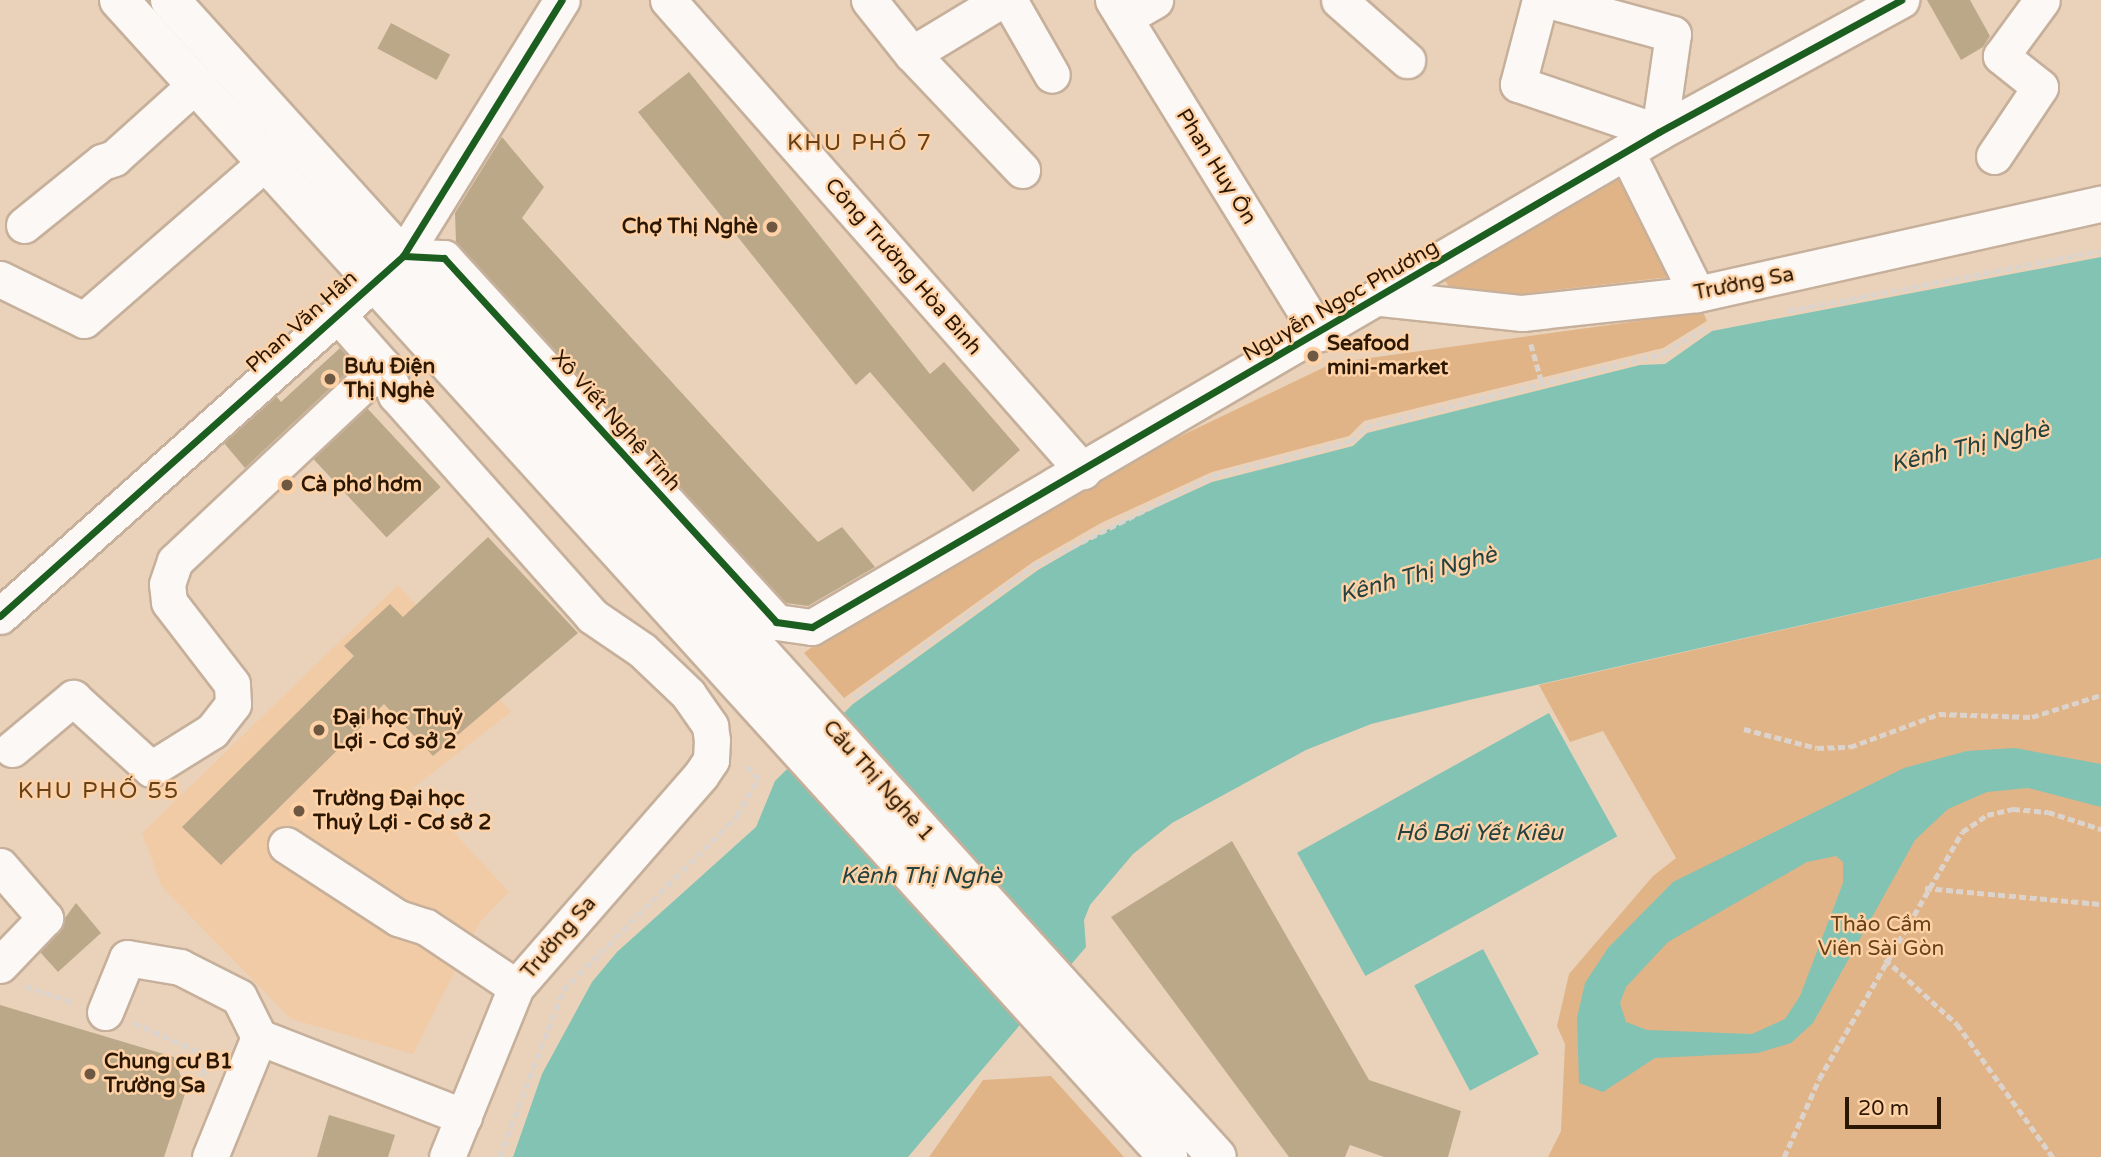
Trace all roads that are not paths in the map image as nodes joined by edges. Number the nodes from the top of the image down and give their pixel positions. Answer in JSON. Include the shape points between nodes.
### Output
{"nodes":[{"id":1,"x":119,"y":0,"type":"edge"},
{"id":2,"x":170,"y":0,"type":"edge"},
{"id":3,"x":562,"y":0,"type":"edge"},
{"id":4,"x":668,"y":0,"type":"edge"},
{"id":5,"x":869,"y":0,"type":"edge"},
{"id":6,"x":1001,"y":0,"type":"edge"},
{"id":7,"x":1009,"y":0,"type":"edge"},
{"id":8,"x":1155,"y":0,"type":"edge"},
{"id":9,"x":1319,"y":0,"type":"edge"},
{"id":10,"x":1339,"y":0,"type":"edge"},
{"id":11,"x":1540,"y":0,"type":"edge"},
{"id":12,"x":1548,"y":0,"type":"edge"},
{"id":13,"x":1901,"y":0,"type":"edge"},
{"id":14,"x":2042,"y":0,"type":"edge"},
{"id":15,"x":1119,"y":9,"type":"edge"},
{"id":16,"x":912,"y":54,"type":"junction"},
{"id":17,"x":1407,"y":60,"type":"dead end"},
{"id":18,"x":1052,"y":75,"type":"dead end"},
{"id":19,"x":195,"y":85,"type":"junction"},
{"id":20,"x":1659,"y":132,"type":"junction"},
{"id":21,"x":1627,"y":153,"type":"junction"},
{"id":22,"x":1994,"y":156,"type":"dead end"},
{"id":23,"x":266,"y":162,"type":"junction"},
{"id":24,"x":1023,"y":170,"type":"dead end"},
{"id":25,"x":2101,"y":204,"type":"edge"},
{"id":26,"x":24,"y":225,"type":"dead end"},
{"id":27,"x":403,"y":256,"type":"junction"},
{"id":28,"x":0,"y":279,"type":"edge"},
{"id":29,"x":374,"y":280,"type":"junction"},
{"id":30,"x":1697,"y":294,"type":"junction"},
{"id":31,"x":1381,"y":298,"type":"junction"},
{"id":32,"x":338,"y":315,"type":"junction"},
{"id":33,"x":1319,"y":334,"type":"junction"},
{"id":34,"x":383,"y":366,"type":"junction"},
{"id":35,"x":525,"y":417,"type":"junction"},
{"id":36,"x":1083,"y":471,"type":"junction"},
{"id":37,"x":0,"y":616,"type":"edge"},
{"id":38,"x":797,"y":625,"type":"joint"},
{"id":39,"x":12,"y":749,"type":"dead end"},
{"id":40,"x":286,"y":845,"type":"dead end"},
{"id":41,"x":0,"y":866,"type":"edge"},
{"id":42,"x":6,"y":975,"type":"edge"},
{"id":43,"x":516,"y":987,"type":"junction"},
{"id":44,"x":105,"y":1012,"type":"road end"},
{"id":45,"x":259,"y":1037,"type":"junction"},
{"id":46,"x":464,"y":1117,"type":"junction"},
{"id":47,"x":210,"y":1157,"type":"edge"},
{"id":48,"x":447,"y":1157,"type":"edge"},
{"id":49,"x":1168,"y":1157,"type":"edge"},
{"id":50,"x":1217,"y":1157,"type":"edge"}],
"edges":[{"from":1,"to":19,"type":"main road"},
{"from":2,"to":27,"type":"main road"},
{"from":3,"to":27,"type":"street","name":"Phan Văn Hân"},
{"from":4,"to":36,"type":"street","name":"Công Trường Hòa Bình"},
{"from":5,"to":16,"type":"street"},
{"from":6,"to":16,"type":"street"},
{"from":7,"to":18,"type":"street"},
{"from":8,"to":15,"type":"street"},
{"from":9,"to":10,"type":"street","via":[[1325,11]]},
{"from":10,"to":17,"type":"street"},
{"from":11,"to":20,"type":"street","via":[[1518,84]]},
{"from":12,"to":20,"type":"street","via":[[1673,34]]},
{"from":13,"to":20,"type":"street","name":"Nguyễn Ngọc Phương"},
{"from":14,"to":22,"type":"street","via":[[2001,56],[2040,87]]},
{"from":15,"to":33,"type":"street","name":"Phan Huy Ôn"},
{"from":16,"to":24,"type":"street"},
{"from":19,"to":23,"type":"main road"},
{"from":19,"to":26,"type":"street","via":[[114,158],[102,162]]},
{"from":20,"to":21,"type":"street","name":"Nguyễn Ngọc Phương"},
{"from":21,"to":30,"type":"street"},
{"from":21,"to":31,"type":"street","name":"Nguyễn Ngọc Phương"},
{"from":23,"to":28,"type":"street","via":[[84,320]]},
{"from":23,"to":29,"type":"main road"},
{"from":25,"to":30,"type":"street","name":"Trường Sa"},
{"from":27,"to":29,"type":"street","name":"Phan Văn Hân"},
{"from":27,"to":35,"type":"main road"},
{"from":27,"to":38,"type":"street","name":"Xô Viết Nghệ Tĩnh","via":[[444,258],[776,622]]},
{"from":29,"to":32,"type":"street","name":"Phan Văn Hân"},
{"from":29,"to":35,"type":"main road"},
{"from":30,"to":31,"type":"street","name":"Trường Sa","via":[[1522,313]]},
{"from":31,"to":33,"type":"street","name":"Nguyễn Ngọc Phương"},
{"from":32,"to":34,"type":"street"},
{"from":32,"to":37,"type":"street","name":"Phan Văn Hân"},
{"from":33,"to":36,"type":"street","name":"Nguyễn Ngọc Phương"},
{"from":34,"to":39,"type":"street","via":[[175,561],[167,584],[169,602],[232,684],[233,704],[212,730],[151,769],[73,698]]},
{"from":34,"to":43,"type":"street","name":"Trường Sa","via":[[409,379],[612,604],[642,650],[688,694],[711,736],[701,775]]},
{"from":35,"to":49,"type":"main road","name":"Cầu Thị Nghè 1"},
{"from":35,"to":50,"type":"main road","name":"Cầu Thị Nghè 1"},
{"from":36,"to":38,"type":"street","name":"Nguyễn Ngọc Phương","via":[[812,627]]},
{"from":40,"to":43,"type":"street","via":[[398,918],[426,927]]},
{"from":41,"to":42,"type":"street","via":[[45,918]]},
{"from":43,"to":46,"type":"street","name":"Trường Sa"},
{"from":44,"to":45,"type":"street","via":[[127,958],[180,967],[239,997]]},
{"from":45,"to":46,"type":"street"},
{"from":45,"to":47,"type":"street"},
{"from":46,"to":48,"type":"street","name":"Trường Sa"}]}
